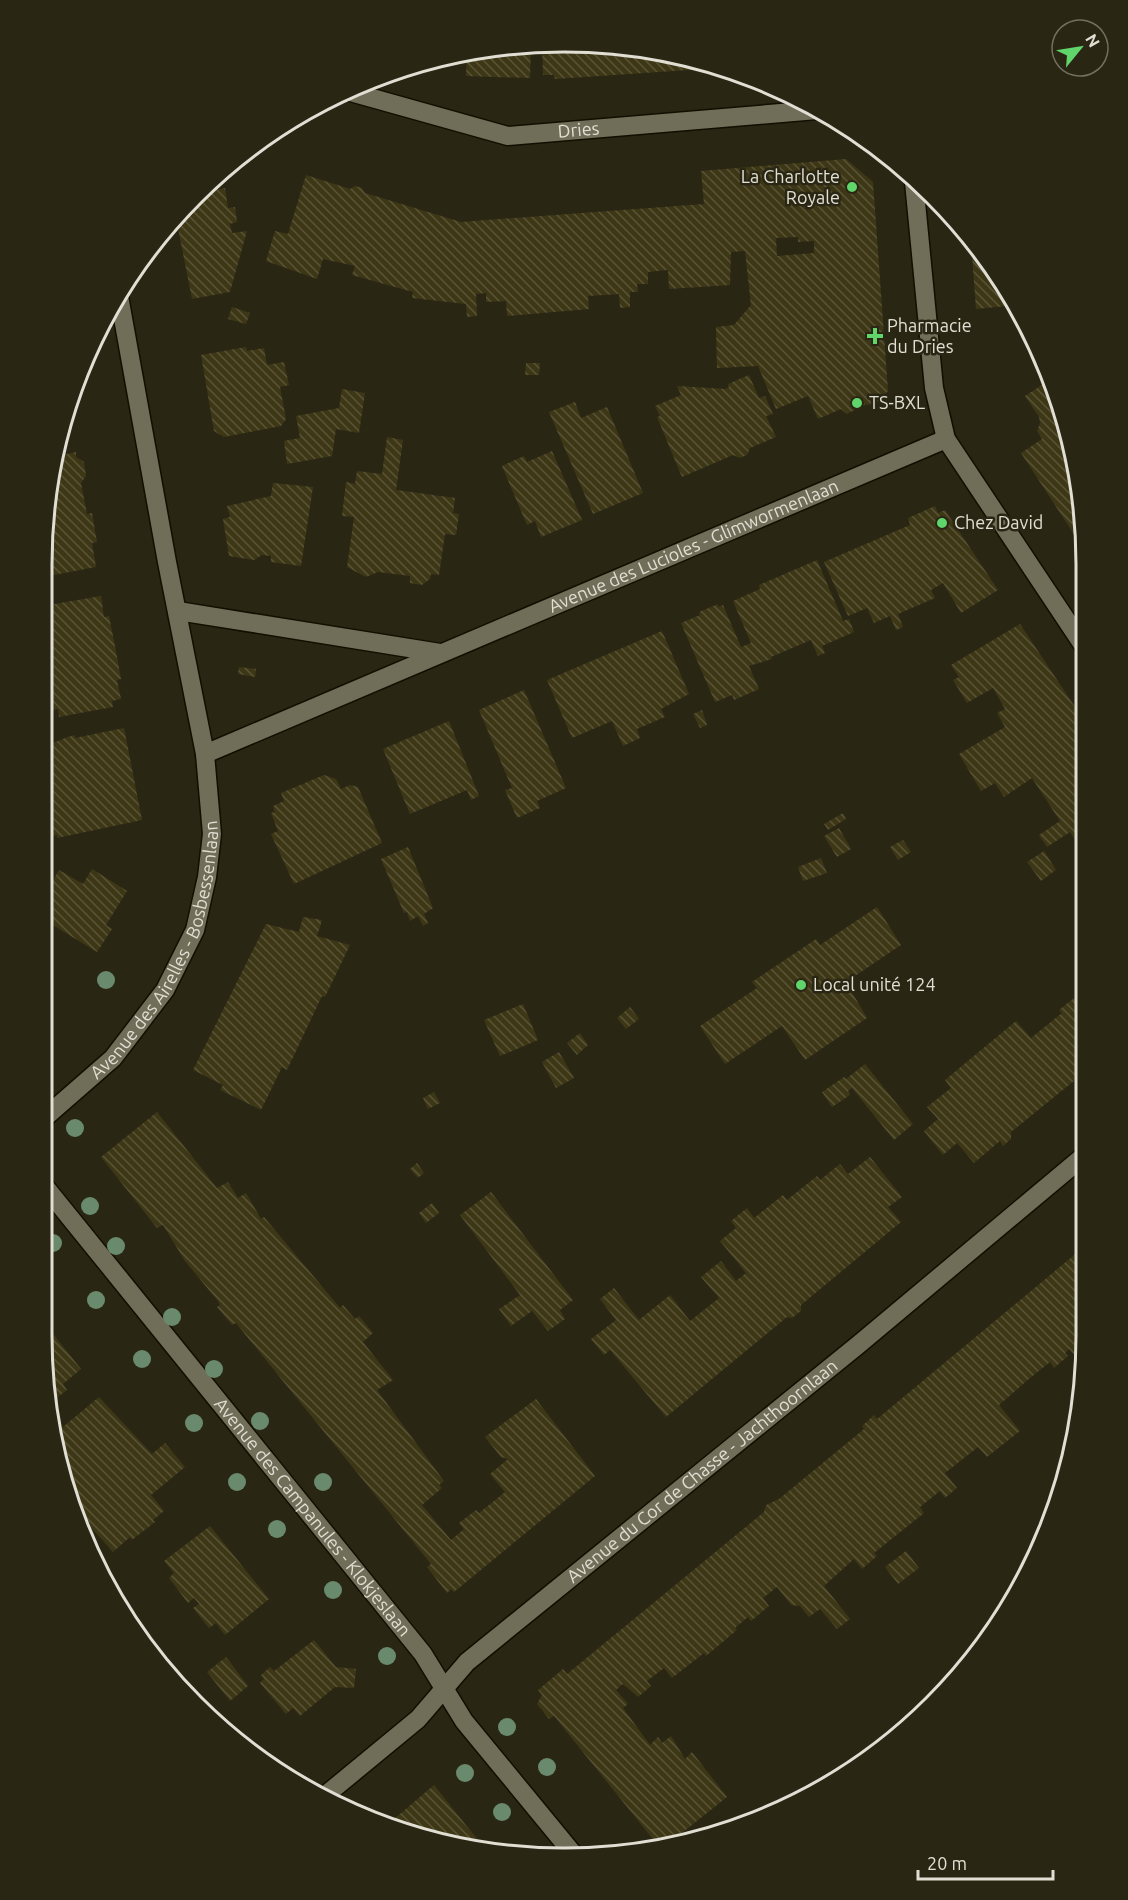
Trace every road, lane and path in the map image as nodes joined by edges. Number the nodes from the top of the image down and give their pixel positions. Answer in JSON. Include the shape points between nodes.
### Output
{"nodes":[{"id":1,"x":360,"y":95,"type":"edge"},
{"id":2,"x":802,"y":111,"type":"edge"},
{"id":3,"x":915,"y":192,"type":"edge"},
{"id":4,"x":121,"y":308,"type":"edge"},
{"id":5,"x":946,"y":439,"type":"junction"},
{"id":6,"x":178,"y":611,"type":"junction"},
{"id":7,"x":1076,"y":634,"type":"edge"},
{"id":8,"x":442,"y":653,"type":"junction"},
{"id":9,"x":205,"y":754,"type":"junction"},
{"id":10,"x":52,"y":1111,"type":"edge"},
{"id":11,"x":1076,"y":1163,"type":"edge"},
{"id":12,"x":52,"y":1195,"type":"edge"},
{"id":13,"x":444,"y":1689,"type":"junction"},
{"id":14,"x":331,"y":1791,"type":"edge"},
{"id":15,"x":568,"y":1848,"type":"edge"}],
"edges":[{"from":1,"to":2,"type":"street","name":"Dries","via":[[508,136]]},
{"from":3,"to":5,"type":"street","via":[[934,388]]},
{"from":4,"to":6,"type":"street"},
{"from":5,"to":7,"type":"street"},
{"from":5,"to":8,"type":"street","name":"Avenue des Lucioles - Glimwormenlaan"},
{"from":6,"to":8,"type":"street"},
{"from":6,"to":9,"type":"street"},
{"from":8,"to":9,"type":"street","name":"Avenue des Lucioles - Glimwormenlaan"},
{"from":9,"to":10,"type":"street","name":"Avenue des Airelles - Bosbessenlaan","via":[[212,834],[195,930],[165,990],[113,1059]]},
{"from":11,"to":13,"type":"street","name":"Avenue du Cor de Chasse - Jachthoornlaan","via":[[467,1662]]},
{"from":12,"to":13,"type":"street","name":"Avenue des Campanules - Klokjeslaan","via":[[423,1654]]},
{"from":13,"to":14,"type":"street","name":"Avenue du Cor de Chasse - Jachthoornlaan","via":[[418,1719]]},
{"from":13,"to":15,"type":"street","name":"Avenue des Campanules - Klokjeslaan","via":[[464,1721]]}]}
